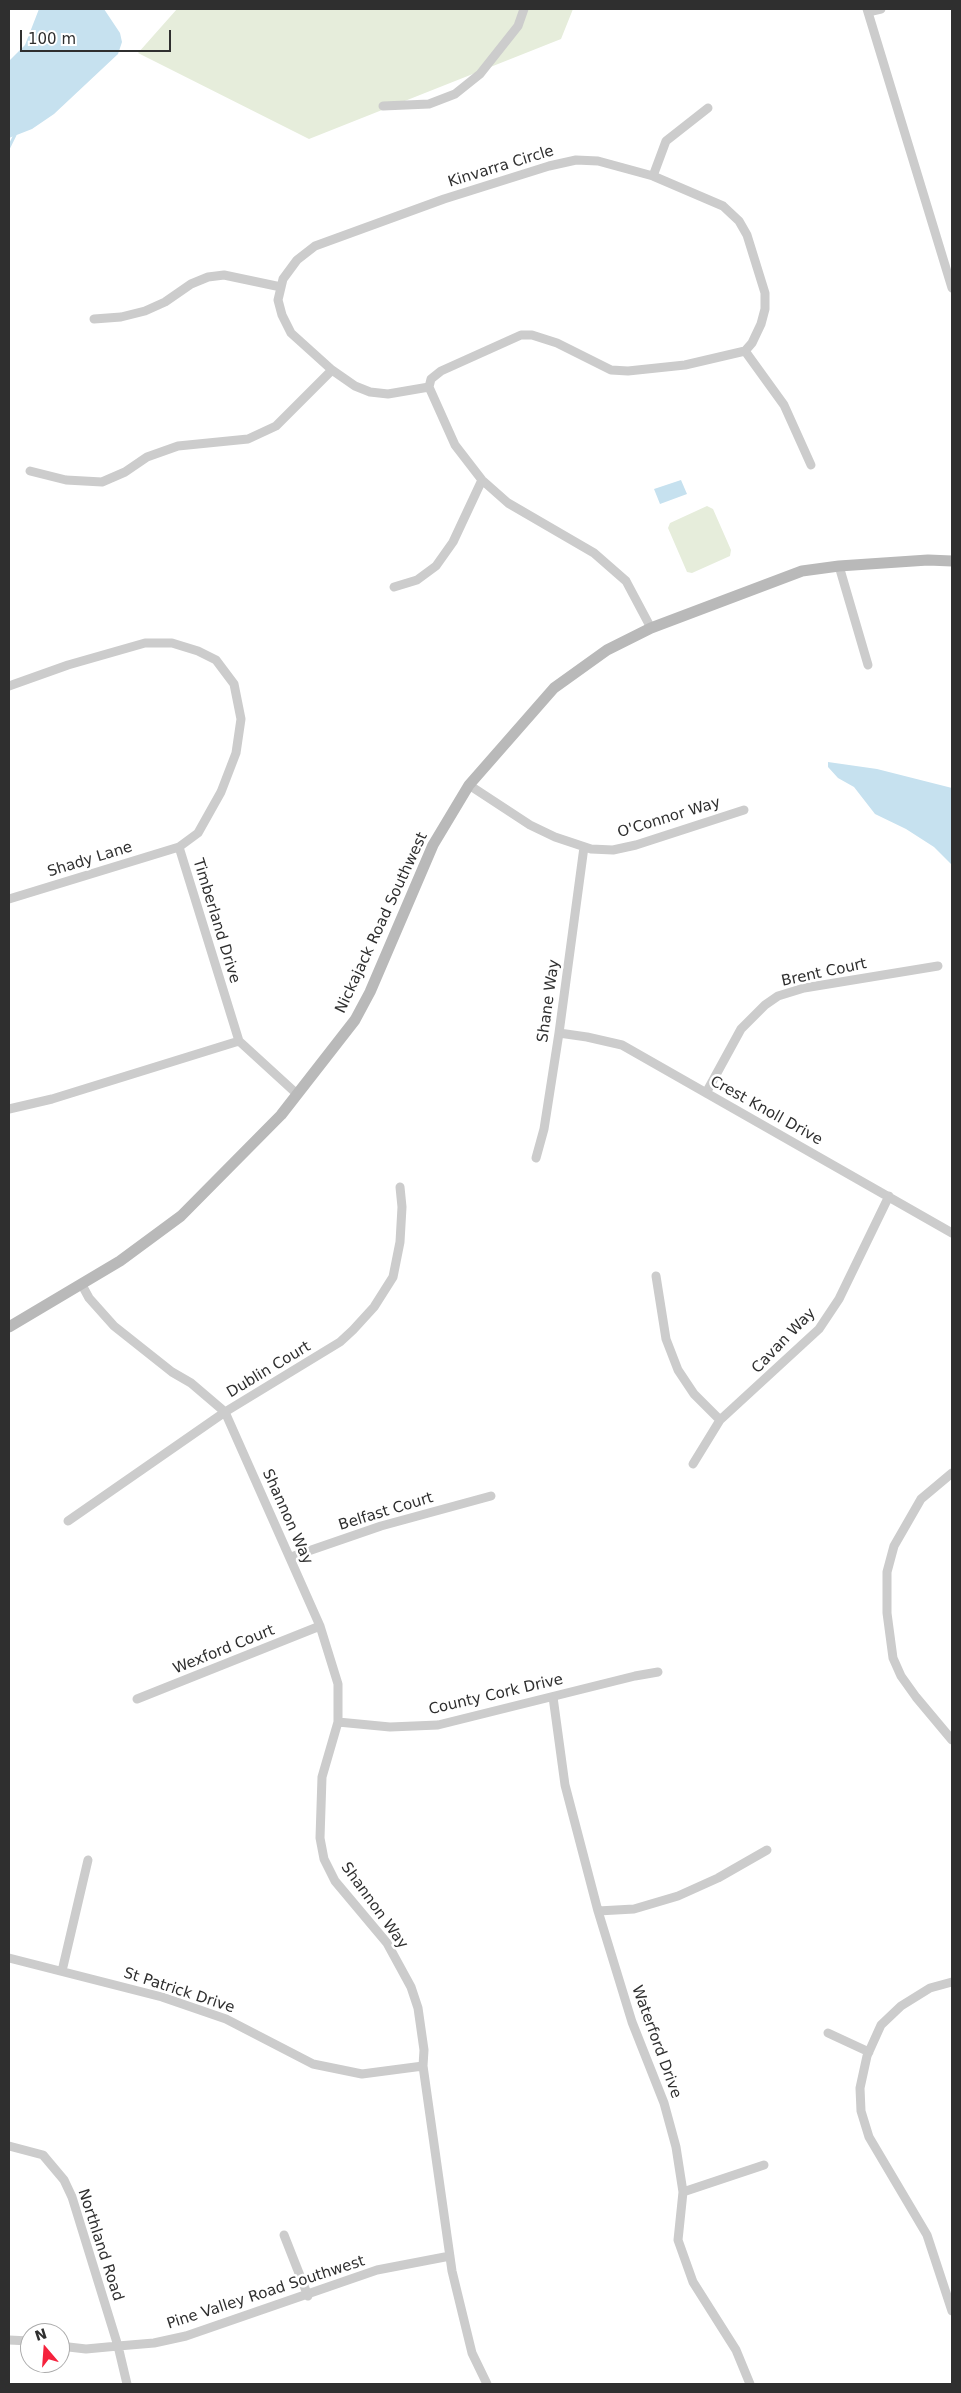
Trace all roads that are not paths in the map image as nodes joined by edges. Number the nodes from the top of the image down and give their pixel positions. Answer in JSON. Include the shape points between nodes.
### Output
{"nodes":[{"id":1,"x":524,"y":9,"type":"edge"},
{"id":2,"x":881,"y":9,"type":"edge"},
{"id":3,"x":867,"y":10,"type":"edge"},
{"id":4,"x":383,"y":106,"type":"dead end"},
{"id":5,"x":708,"y":108,"type":"dead end"},
{"id":6,"x":653,"y":176,"type":"junction"},
{"id":7,"x":948,"y":255,"type":"edge"},
{"id":8,"x":281,"y":287,"type":"junction"},
{"id":9,"x":952,"y":288,"type":"edge"},
{"id":10,"x":94,"y":319,"type":"dead end"},
{"id":11,"x":745,"y":351,"type":"junction"},
{"id":12,"x":332,"y":370,"type":"junction"},
{"id":13,"x":429,"y":387,"type":"junction"},
{"id":14,"x":811,"y":465,"type":"dead end"},
{"id":15,"x":30,"y":471,"type":"dead end"},
{"id":16,"x":482,"y":480,"type":"junction"},
{"id":17,"x":952,"y":561,"type":"edge"},
{"id":18,"x":838,"y":566,"type":"junction"},
{"id":19,"x":394,"y":587,"type":"dead end"},
{"id":20,"x":651,"y":628,"type":"junction"},
{"id":21,"x":868,"y":665,"type":"dead end"},
{"id":22,"x":9,"y":686,"type":"edge"},
{"id":23,"x":469,"y":785,"type":"junction"},
{"id":24,"x":744,"y":810,"type":"dead end"},
{"id":25,"x":179,"y":847,"type":"junction"},
{"id":26,"x":584,"y":847,"type":"junction"},
{"id":27,"x":9,"y":899,"type":"edge"},
{"id":28,"x":938,"y":966,"type":"dead end"},
{"id":29,"x":559,"y":1033,"type":"junction"},
{"id":30,"x":239,"y":1041,"type":"junction"},
{"id":31,"x":706,"y":1093,"type":"junction"},
{"id":32,"x":297,"y":1094,"type":"junction"},
{"id":33,"x":9,"y":1109,"type":"edge"},
{"id":34,"x":536,"y":1158,"type":"dead end"},
{"id":35,"x":400,"y":1187,"type":"dead end"},
{"id":36,"x":889,"y":1196,"type":"junction"},
{"id":37,"x":952,"y":1233,"type":"edge"},
{"id":38,"x":656,"y":1276,"type":"dead end"},
{"id":39,"x":82,"y":1285,"type":"junction"},
{"id":40,"x":9,"y":1327,"type":"edge"},
{"id":41,"x":225,"y":1412,"type":"junction"},
{"id":42,"x":720,"y":1420,"type":"junction"},
{"id":43,"x":693,"y":1464,"type":"dead end"},
{"id":44,"x":952,"y":1473,"type":"edge"},
{"id":45,"x":491,"y":1496,"type":"dead end"},
{"id":46,"x":68,"y":1520,"type":"dead end"},
{"id":47,"x":291,"y":1557,"type":"junction"},
{"id":48,"x":320,"y":1626,"type":"junction"},
{"id":49,"x":658,"y":1672,"type":"dead end"},
{"id":50,"x":553,"y":1697,"type":"junction"},
{"id":51,"x":137,"y":1699,"type":"dead end"},
{"id":52,"x":338,"y":1722,"type":"junction"},
{"id":53,"x":952,"y":1740,"type":"edge"},
{"id":54,"x":767,"y":1850,"type":"dead end"},
{"id":55,"x":88,"y":1860,"type":"dead end"},
{"id":56,"x":598,"y":1911,"type":"junction"},
{"id":57,"x":9,"y":1958,"type":"edge"},
{"id":58,"x":62,"y":1971,"type":"junction"},
{"id":59,"x":952,"y":1982,"type":"edge"},
{"id":60,"x":828,"y":2033,"type":"dead end"},
{"id":61,"x":869,"y":2052,"type":"junction"},
{"id":62,"x":423,"y":2066,"type":"junction"},
{"id":63,"x":9,"y":2146,"type":"edge"},
{"id":64,"x":764,"y":2165,"type":"dead end"},
{"id":65,"x":683,"y":2192,"type":"junction"},
{"id":66,"x":284,"y":2235,"type":"dead end"},
{"id":67,"x":450,"y":2256,"type":"junction"},
{"id":68,"x":308,"y":2296,"type":"junction"},
{"id":69,"x":952,"y":2311,"type":"edge"},
{"id":70,"x":118,"y":2346,"type":"junction"},
{"id":71,"x":70,"y":2347,"type":"edge"},
{"id":72,"x":127,"y":2384,"type":"edge"},
{"id":73,"x":487,"y":2384,"type":"edge"},
{"id":74,"x":750,"y":2384,"type":"edge"}],
"edges":[{"from":1,"to":4,"type":"street","via":[[518,26],[480,74],[455,94],[429,104]]},
{"from":2,"to":3,"type":"street"},
{"from":3,"to":7,"type":"street"},
{"from":5,"to":6,"type":"street","via":[[666,141]]},
{"from":6,"to":8,"type":"street","name":"Kinvarra Circle","via":[[598,161],[576,160],[549,166],[444,199],[315,246],[296,260],[282,279]]},
{"from":6,"to":11,"type":"street","name":"Kinvarra Circle","via":[[723,206],[748,235],[765,293],[765,309],[752,343]]},
{"from":7,"to":9,"type":"street"},
{"from":8,"to":10,"type":"street","via":[[224,275],[208,277],[145,311]]},
{"from":8,"to":12,"type":"street","name":"Kinvarra Circle","via":[[278,300],[292,332]]},
{"from":11,"to":13,"type":"street","via":[[677,366],[611,370],[557,344],[532,335],[520,335],[441,371],[431,379]]},
{"from":11,"to":14,"type":"street","via":[[784,405]]},
{"from":12,"to":13,"type":"street","name":"Kinvarra Circle","via":[[370,392],[388,394]]},
{"from":12,"to":15,"type":"street","via":[[276,426],[255,437],[178,446],[147,456],[125,472],[102,482],[66,480]]},
{"from":13,"to":16,"type":"street","via":[[455,445]]},
{"from":16,"to":19,"type":"street","via":[[453,542],[436,566],[418,580]]},
{"from":16,"to":20,"type":"street","via":[[508,503],[594,552],[626,581]]},
{"from":17,"to":18,"type":"street","name":"Nickajack Road Southwest"},
{"from":18,"to":20,"type":"street","name":"Nickajack Road Southwest","via":[[802,571]]},
{"from":18,"to":21,"type":"street"},
{"from":20,"to":23,"type":"street","name":"Nickajack Road Southwest","via":[[607,650],[554,688]]},
{"from":22,"to":25,"type":"street","name":"Timberland Drive","via":[[145,643],[172,643],[216,660],[234,684],[242,719],[236,753],[221,792],[198,833]]},
{"from":23,"to":26,"type":"street","name":"O'Connor Way","via":[[530,825]]},
{"from":23,"to":32,"type":"street","name":"Nickajack Road Southwest","via":[[432,845],[355,1020]]},
{"from":24,"to":26,"type":"street","name":"O'Connor Way","via":[[636,845],[612,850]]},
{"from":25,"to":27,"type":"street","name":"Shady Lane"},
{"from":25,"to":30,"type":"street","name":"Timberland Drive"},
{"from":26,"to":29,"type":"street","name":"Shane Way"},
{"from":28,"to":31,"type":"street","name":"Brent Court","via":[[804,988],[778,996],[741,1029]]},
{"from":29,"to":31,"type":"street","name":"Crest Knoll Drive","via":[[622,1045]]},
{"from":29,"to":34,"type":"street","name":"Shane Way","via":[[544,1129]]},
{"from":30,"to":32,"type":"street"},
{"from":30,"to":33,"type":"street","via":[[52,1099]]},
{"from":31,"to":36,"type":"street","name":"Crest Knoll Drive"},
{"from":32,"to":39,"type":"street","name":"Nickajack Road Southwest","via":[[281,1115],[182,1216]]},
{"from":35,"to":41,"type":"street","name":"Dublin Court","via":[[400,1242],[393,1277],[374,1307],[340,1342]]},
{"from":36,"to":37,"type":"street","name":"Crest Knoll Drive"},
{"from":36,"to":42,"type":"street","name":"Cavan Way","via":[[839,1299],[819,1329]]},
{"from":38,"to":42,"type":"street","via":[[666,1339],[678,1370],[694,1394]]},
{"from":39,"to":40,"type":"street","name":"Nickajack Road Southwest"},
{"from":39,"to":41,"type":"street","name":"Shannon Way","via":[[114,1326]]},
{"from":41,"to":46,"type":"street","name":"Dublin Court"},
{"from":41,"to":47,"type":"street","name":"Shannon Way"},
{"from":42,"to":43,"type":"street","name":"Cavan Way"},
{"from":44,"to":53,"type":"street","via":[[921,1499],[894,1546],[887,1572],[892,1658],[911,1690]]},
{"from":45,"to":47,"type":"street","name":"Belfast Court","via":[[381,1526]]},
{"from":47,"to":48,"type":"street","name":"Shannon Way"},
{"from":48,"to":51,"type":"street","name":"Wexford Court"},
{"from":48,"to":52,"type":"street","name":"Shannon Way","via":[[338,1684]]},
{"from":49,"to":50,"type":"street","name":"County Cork Drive"},
{"from":50,"to":52,"type":"street","name":"County Cork Drive","via":[[438,1725],[390,1727]]},
{"from":50,"to":56,"type":"street","name":"Waterford Drive","via":[[565,1785]]},
{"from":52,"to":62,"type":"street","name":"Shannon Way","via":[[322,1777],[320,1838],[324,1859],[335,1880],[387,1943],[412,1987],[424,2050]]},
{"from":54,"to":56,"type":"street","via":[[678,1896],[634,1909]]},
{"from":55,"to":58,"type":"street"},
{"from":56,"to":65,"type":"street","name":"Waterford Drive","via":[[632,2022],[664,2104],[676,2147]]},
{"from":57,"to":58,"type":"street","name":"St Patrick Drive"},
{"from":58,"to":62,"type":"street","name":"St Patrick Drive","via":[[226,2019],[313,2064],[362,2074]]},
{"from":59,"to":61,"type":"street","via":[[930,1988],[901,2006],[881,2025]]},
{"from":60,"to":61,"type":"street"},
{"from":61,"to":69,"type":"street","via":[[860,2088],[861,2111],[869,2137],[927,2235]]},
{"from":62,"to":67,"type":"street","name":"Shannon Way"},
{"from":63,"to":70,"type":"street","name":"Northland Road","via":[[43,2155],[64,2180],[72,2196]]},
{"from":64,"to":65,"type":"street"},
{"from":65,"to":74,"type":"street","name":"Waterford Drive","via":[[678,2240],[686,2265],[704,2302],[736,2350]]},
{"from":66,"to":68,"type":"street"},
{"from":67,"to":68,"type":"street","name":"Pine Valley Road Southwest","via":[[377,2270]]},
{"from":67,"to":73,"type":"street","name":"Shannon Way","via":[[472,2352]]},
{"from":68,"to":70,"type":"street","name":"Pine Valley Road Southwest","via":[[186,2336]]},
{"from":70,"to":71,"type":"street","name":"Pine Valley Road Southwest"},
{"from":70,"to":72,"type":"street","name":"Northland Road"}]}
